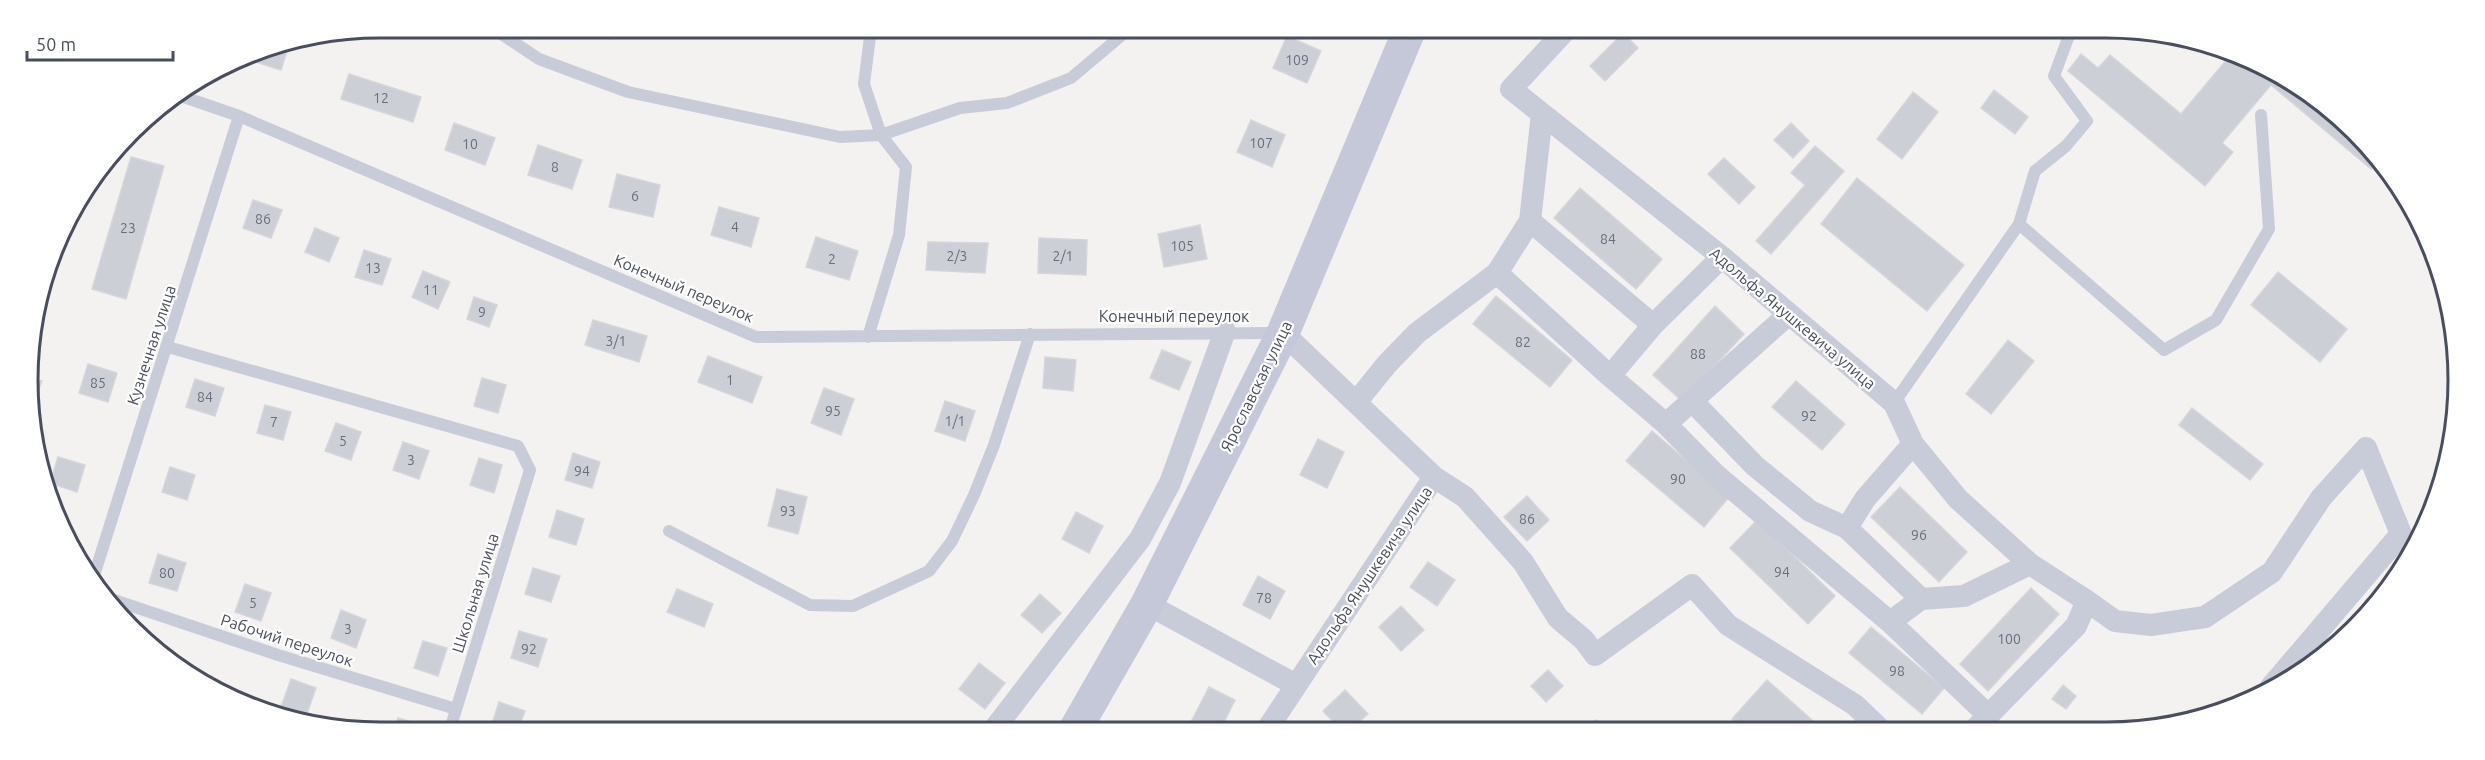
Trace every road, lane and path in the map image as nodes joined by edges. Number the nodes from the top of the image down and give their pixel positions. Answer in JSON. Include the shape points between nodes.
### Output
{"nodes":[{"id":1,"x":508,"y":38,"type":"edge"},
{"id":2,"x":870,"y":38,"type":"edge"},
{"id":3,"x":1118,"y":38,"type":"edge"},
{"id":4,"x":1406,"y":38,"type":"edge"},
{"id":5,"x":1559,"y":38,"type":"edge"},
{"id":6,"x":2068,"y":38,"type":"edge"},
{"id":7,"x":186,"y":98,"type":"edge"},
{"id":8,"x":1542,"y":114,"type":"junction"},
{"id":9,"x":2261,"y":115,"type":"dead end"},
{"id":10,"x":239,"y":116,"type":"junction"},
{"id":11,"x":881,"y":135,"type":"junction"},
{"id":12,"x":1530,"y":221,"type":"junction"},
{"id":13,"x":2019,"y":224,"type":"junction"},
{"id":14,"x":1722,"y":257,"type":"junction"},
{"id":15,"x":1497,"y":273,"type":"junction"},
{"id":16,"x":1789,"y":314,"type":"junction"},
{"id":17,"x":1653,"y":325,"type":"junction"},
{"id":18,"x":1225,"y":331,"type":"junction"},
{"id":19,"x":1283,"y":333,"type":"junction"},
{"id":20,"x":1030,"y":334,"type":"junction"},
{"id":21,"x":868,"y":337,"type":"junction"},
{"id":22,"x":168,"y":347,"type":"junction"},
{"id":23,"x":1610,"y":376,"type":"junction"},
{"id":24,"x":1357,"y":401,"type":"junction"},
{"id":25,"x":1693,"y":402,"type":"junction"},
{"id":26,"x":1894,"y":403,"type":"junction"},
{"id":27,"x":1666,"y":424,"type":"junction"},
{"id":28,"x":1913,"y":444,"type":"junction"},
{"id":29,"x":1434,"y":477,"type":"junction"},
{"id":30,"x":1847,"y":528,"type":"junction"},
{"id":31,"x":669,"y":531,"type":"dead end"},
{"id":32,"x":2030,"y":564,"type":"junction"},
{"id":33,"x":96,"y":571,"type":"edge"},
{"id":34,"x":1921,"y":598,"type":"junction"},
{"id":35,"x":118,"y":601,"type":"edge"},
{"id":36,"x":2087,"y":601,"type":"junction"},
{"id":37,"x":1147,"y":604,"type":"junction"},
{"id":38,"x":1890,"y":622,"type":"junction"},
{"id":39,"x":2283,"y":672,"type":"edge"},
{"id":40,"x":1296,"y":685,"type":"junction"},
{"id":41,"x":456,"y":709,"type":"junction"},
{"id":42,"x":452,"y":722,"type":"edge"},
{"id":43,"x":1000,"y":722,"type":"edge"},
{"id":44,"x":1079,"y":722,"type":"edge"},
{"id":45,"x":1272,"y":722,"type":"edge"},
{"id":46,"x":1873,"y":722,"type":"edge"},
{"id":47,"x":1980,"y":722,"type":"edge"},
{"id":48,"x":1982,"y":722,"type":"edge"}],
"edges":[{"from":1,"to":11,"type":"lane","via":[[539,59],[628,92],[840,137]]},
{"from":2,"to":11,"type":"lane","via":[[864,84]]},
{"from":3,"to":11,"type":"lane","via":[[1071,78],[1007,103],[960,108]]},
{"from":4,"to":19,"type":"main road","name":"Ярославская улица"},
{"from":5,"to":8,"type":"street","name":"Адольфа Янушкевича улица","via":[[1511,90]]},
{"from":6,"to":13,"type":"lane","via":[[2054,76],[2086,121],[2066,146],[2035,171]]},
{"from":7,"to":10,"type":"lane","name":"Конечный переулок"},
{"from":8,"to":12,"type":"street"},
{"from":8,"to":14,"type":"street","name":"Адольфа Янушкевича улица"},
{"from":9,"to":13,"type":"lane","via":[[2269,229],[2217,320],[2164,351]]},
{"from":10,"to":21,"type":"lane","name":"Конечный переулок","via":[[756,337]]},
{"from":10,"to":22,"type":"lane","name":"Кузнечная улица"},
{"from":11,"to":21,"type":"lane","via":[[906,167],[899,235]]},
{"from":12,"to":15,"type":"street"},
{"from":12,"to":17,"type":"street"},
{"from":13,"to":26,"type":"lane"},
{"from":14,"to":16,"type":"street","name":"Адольфа Янушкевича улица"},
{"from":14,"to":17,"type":"street"},
{"from":15,"to":23,"type":"street"},
{"from":15,"to":24,"type":"street","via":[[1417,333]]},
{"from":16,"to":25,"type":"street"},
{"from":16,"to":26,"type":"street","name":"Адольфа Янушкевича улица"},
{"from":17,"to":23,"type":"street"},
{"from":18,"to":19,"type":"lane","name":"Конечный переулок"},
{"from":18,"to":20,"type":"lane","name":"Конечный переулок"},
{"from":18,"to":43,"type":"street","via":[[1170,483],[1140,539]]},
{"from":19,"to":24,"type":"street","name":"Адольфа Янушкевича улица"},
{"from":19,"to":37,"type":"main road","name":"Ярославская улица"},
{"from":20,"to":21,"type":"lane","name":"Конечный переулок"},
{"from":20,"to":31,"type":"lane","via":[[974,495],[952,541],[929,571],[853,606],[810,604]]},
{"from":22,"to":33,"type":"lane","name":"Кузнечная улица"},
{"from":22,"to":41,"type":"lane","name":"Школьная улица","via":[[518,446],[530,470]]},
{"from":23,"to":27,"type":"street"},
{"from":24,"to":29,"type":"street","name":"Адольфа Янушкевича улица"},
{"from":25,"to":27,"type":"street"},
{"from":25,"to":30,"type":"street","via":[[1755,466],[1810,511]]},
{"from":26,"to":28,"type":"street","name":"Адольфа Янушкевича улица"},
{"from":27,"to":38,"type":"street","via":[[1716,475]]},
{"from":28,"to":30,"type":"street","via":[[1865,499]]},
{"from":28,"to":32,"type":"street","name":"Адольфа Янушкевича улица","via":[[1958,499]]},
{"from":29,"to":40,"type":"street","name":"Адольфа Янушкевича улица"},
{"from":29,"to":46,"type":"street","via":[[1465,496],[1523,562],[1558,618],[1595,655],[1692,585],[1728,625],[1855,705]]},
{"from":30,"to":34,"type":"street"},
{"from":32,"to":34,"type":"street","via":[[1964,596]]},
{"from":32,"to":36,"type":"street","name":"Адольфа Янушкевича улица"},
{"from":34,"to":38,"type":"street"},
{"from":35,"to":41,"type":"lane","name":"Рабочий переулок"},
{"from":36,"to":39,"type":"street","name":"Адольфа Янушкевича улица","via":[[2115,621],[2151,625],[2205,617],[2272,572],[2321,498],[2366,448],[2402,534]]},
{"from":36,"to":48,"type":"street","via":[[2076,626]]},
{"from":37,"to":40,"type":"street"},
{"from":37,"to":44,"type":"main road","name":"Ярославская улица"},
{"from":38,"to":47,"type":"street"},
{"from":40,"to":45,"type":"street","name":"Адольфа Янушкевича улица"},
{"from":41,"to":42,"type":"lane","name":"Школьная улица"}]}
